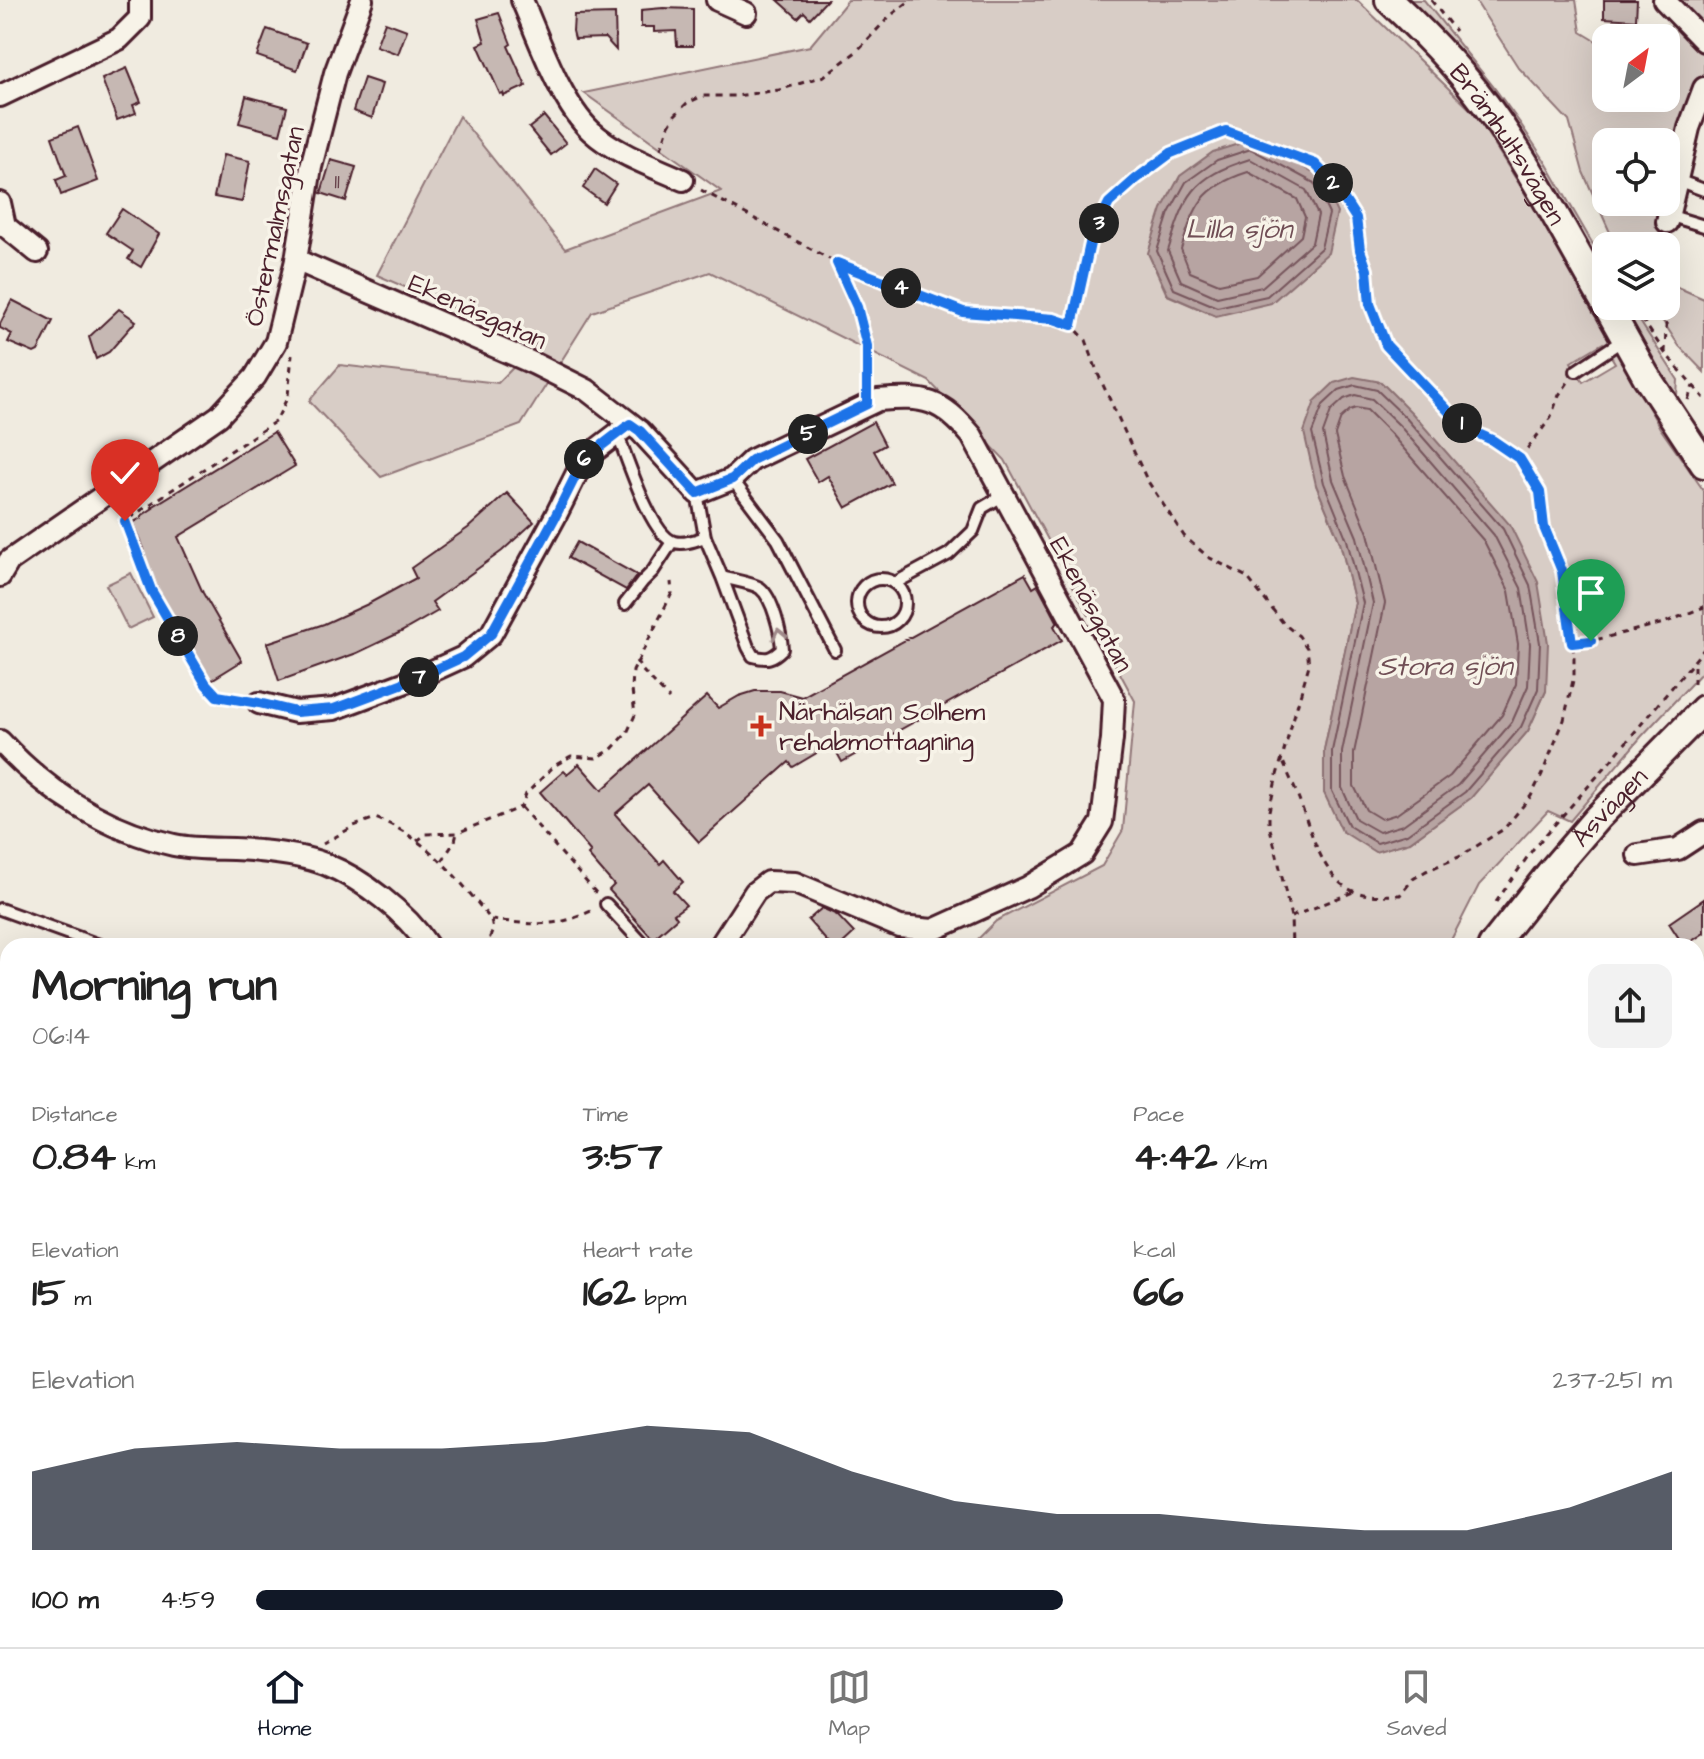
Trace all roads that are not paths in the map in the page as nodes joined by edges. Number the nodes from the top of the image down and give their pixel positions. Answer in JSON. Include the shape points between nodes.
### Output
{"nodes":[{"id":1,"x":140,"y":0,"type":"edge"},
{"id":2,"x":362,"y":0,"type":"edge"},
{"id":3,"x":522,"y":0,"type":"edge"},
{"id":4,"x":717,"y":0,"type":"edge"},
{"id":5,"x":1389,"y":0,"type":"edge"},
{"id":6,"x":1664,"y":0,"type":"edge"},
{"id":7,"x":746,"y":13,"type":"dead end"},
{"id":8,"x":1704,"y":41,"type":"edge"},
{"id":9,"x":1704,"y":88,"type":"edge"},
{"id":10,"x":0,"y":96,"type":"edge"},
{"id":11,"x":1680,"y":167,"type":"edge"},
{"id":12,"x":683,"y":180,"type":"road end"},
{"id":13,"x":1680,"y":181,"type":"edge"},
{"id":14,"x":1704,"y":190,"type":"edge"},
{"id":15,"x":0,"y":203,"type":"edge"},
{"id":16,"x":1668,"y":216,"type":"edge"},
{"id":17,"x":1667,"y":219,"type":"joint"},
{"id":18,"x":1704,"y":226,"type":"edge"},
{"id":19,"x":37,"y":252,"type":"dead end"},
{"id":20,"x":296,"y":260,"type":"junction"},
{"id":21,"x":1592,"y":281,"type":"edge"},
{"id":22,"x":1614,"y":320,"type":"edge"},
{"id":23,"x":1625,"y":339,"type":"junction"},
{"id":24,"x":1576,"y":371,"type":"road end"},
{"id":25,"x":624,"y":428,"type":"junction"},
{"id":26,"x":1700,"y":456,"type":"edge"},
{"id":27,"x":732,"y":479,"type":"junction"},
{"id":28,"x":697,"y":493,"type":"junction"},
{"id":29,"x":1004,"y":495,"type":"junction"},
{"id":30,"x":705,"y":537,"type":"junction"},
{"id":31,"x":672,"y":542,"type":"junction"},
{"id":32,"x":0,"y":576,"type":"edge"},
{"id":33,"x":722,"y":577,"type":"junction"},
{"id":34,"x":895,"y":583,"type":"junction"},
{"id":35,"x":625,"y":604,"type":"dead end"},
{"id":36,"x":835,"y":650,"type":"dead end"},
{"id":37,"x":259,"y":703,"type":"road end"},
{"id":38,"x":1700,"y":704,"type":"edge"},
{"id":39,"x":0,"y":741,"type":"edge"},
{"id":40,"x":1704,"y":832,"type":"edge"},
{"id":41,"x":1638,"y":855,"type":"dead end"},
{"id":42,"x":606,"y":904,"type":"road end"},
{"id":43,"x":0,"y":909,"type":"edge"},
{"id":44,"x":1521,"y":910,"type":"junction"},
{"id":45,"x":80,"y":938,"type":"edge"},
{"id":46,"x":422,"y":938,"type":"edge"},
{"id":47,"x":638,"y":938,"type":"edge"},
{"id":48,"x":725,"y":938,"type":"edge"},
{"id":49,"x":1498,"y":938,"type":"edge"},
{"id":50,"x":1511,"y":938,"type":"edge"}],
"edges":[{"from":1,"to":10,"type":"street","via":[[140,18],[119,39]]},
{"from":2,"to":20,"type":"street","name":"Östermalmsgatan","via":[[335,73],[311,167]]},
{"from":3,"to":12,"type":"street","via":[[567,103],[591,131],[621,152]]},
{"from":4,"to":7,"type":"street"},
{"from":5,"to":21,"type":"street","name":"Brämhultsvägen","via":[[1425,33],[1495,117]]},
{"from":6,"to":8,"type":"street"},
{"from":9,"to":11,"type":"street"},
{"from":13,"to":14,"type":"lane"},
{"from":15,"to":19,"type":"street","via":[[5,226]]},
{"from":16,"to":17,"type":"street"},
{"from":17,"to":18,"type":"lane"},
{"from":20,"to":25,"type":"street","name":"Ekenäsgatan","via":[[587,390]]},
{"from":20,"to":32,"type":"street","name":"Östermalmsgatan","via":[[276,342],[255,377],[219,416],[9,561]]},
{"from":22,"to":23,"type":"street","name":"Brämhultsvägen"},
{"from":23,"to":24,"type":"lane"},
{"from":23,"to":26,"type":"street","name":"Brämhultsvägen"},
{"from":25,"to":28,"type":"street","name":"Ekenäsgatan","via":[[640,431]]},
{"from":25,"to":31,"type":"lane","name":"Ekenäsgatan","via":[[650,515]]},
{"from":25,"to":37,"type":"street","via":[[584,459],[491,634],[463,657],[334,709],[296,712]]},
{"from":27,"to":28,"type":"street","name":"Ekenäsgatan"},
{"from":27,"to":29,"type":"street","name":"Ekenäsgatan","via":[[752,460],[867,404],[919,399],[941,406],[957,419]]},
{"from":27,"to":36,"type":"lane","via":[[778,540]]},
{"from":28,"to":30,"type":"lane"},
{"from":29,"to":34,"type":"lane","via":[[982,508],[973,531],[949,554]]},
{"from":29,"to":48,"type":"street","name":"Ekenäsgatan","via":[[1114,699],[1102,822],[1082,854],[1028,887],[933,930],[900,927],[795,883],[768,882],[755,892]]},
{"from":30,"to":31,"type":"lane"},
{"from":30,"to":33,"type":"lane"},
{"from":31,"to":35,"type":"lane"},
{"from":33,"to":33,"type":"lane","one_way":true,"via":[[753,656],[773,658],[782,649],[769,600],[759,588]]},
{"from":34,"to":34,"type":"lane","via":[[879,579],[864,585],[857,608],[865,622],[879,628],[900,618],[904,596]]},
{"from":38,"to":44,"type":"street","name":"Åsvägen"},
{"from":39,"to":46,"type":"street","via":[[35,775],[97,817],[177,846],[258,850],[325,864],[353,877]]},
{"from":40,"to":41,"type":"street","via":[[1678,849]]},
{"from":42,"to":47,"type":"lane"},
{"from":43,"to":45,"type":"lane"},
{"from":44,"to":49,"type":"street","name":"Åsvägen"},
{"from":44,"to":50,"type":"street","name":"Åsvägen"}]}
